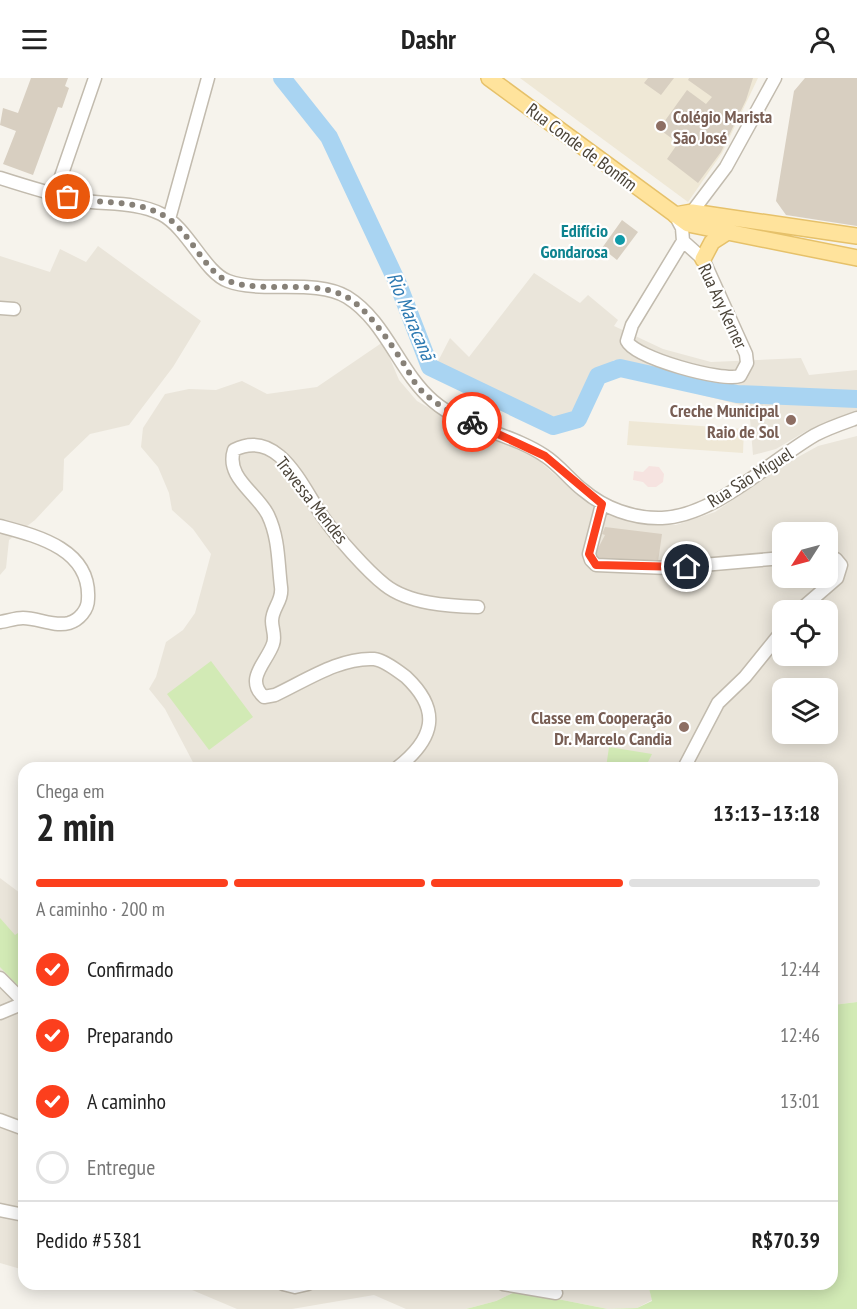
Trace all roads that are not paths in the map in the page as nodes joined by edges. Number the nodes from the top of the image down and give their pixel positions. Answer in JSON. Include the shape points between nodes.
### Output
{"nodes":[{"id":1,"x":95,"y":78,"type":"edge"},
{"id":2,"x":208,"y":78,"type":"edge"},
{"id":3,"x":489,"y":78,"type":"edge"},
{"id":4,"x":775,"y":78,"type":"edge"},
{"id":5,"x":0,"y":178,"type":"edge"},
{"id":6,"x":55,"y":194,"type":"junction"},
{"id":7,"x":692,"y":212,"type":"junction"},
{"id":8,"x":675,"y":215,"type":"junction"},
{"id":9,"x":169,"y":219,"type":"junction"},
{"id":10,"x":726,"y":233,"type":"junction"},
{"id":11,"x":857,"y":236,"type":"edge"},
{"id":12,"x":683,"y":241,"type":"junction"},
{"id":13,"x":857,"y":258,"type":"edge"},
{"id":14,"x":703,"y":259,"type":"junction"},
{"id":15,"x":0,"y":308,"type":"edge"},
{"id":16,"x":14,"y":309,"type":"dead end"},
{"id":17,"x":857,"y":418,"type":"edge"},
{"id":18,"x":602,"y":504,"type":"junction"},
{"id":19,"x":0,"y":526,"type":"edge"},
{"id":20,"x":772,"y":559,"type":"edge"},
{"id":21,"x":825,"y":588,"type":"edge"},
{"id":22,"x":812,"y":600,"type":"edge"},
{"id":23,"x":478,"y":607,"type":"dead end"},
{"id":24,"x":0,"y":622,"type":"edge"},
{"id":25,"x":772,"y":643,"type":"edge"},
{"id":26,"x":403,"y":762,"type":"edge"},
{"id":27,"x":687,"y":762,"type":"edge"},
{"id":28,"x":0,"y":978,"type":"edge"},
{"id":29,"x":18,"y":996,"type":"edge"},
{"id":30,"x":18,"y":1005,"type":"edge"},
{"id":31,"x":0,"y":1013,"type":"edge"},
{"id":32,"x":0,"y":1120,"type":"edge"},
{"id":33,"x":18,"y":1127,"type":"edge"},
{"id":34,"x":0,"y":1210,"type":"edge"},
{"id":35,"x":18,"y":1214,"type":"edge"},
{"id":36,"x":538,"y":1290,"type":"edge"},
{"id":37,"x":556,"y":1293,"type":"dead end"}],
"edges":[{"from":1,"to":6,"type":"street"},
{"from":2,"to":9,"type":"street"},
{"from":3,"to":8,"type":"main road","name":"Rua Conde de Bonfim"},
{"from":4,"to":7,"type":"street","via":[[726,167]]},
{"from":5,"to":6,"type":"street","name":"Rua São Miguel"},
{"from":6,"to":9,"type":"street","name":"Rua São Miguel","via":[[136,205]]},
{"from":7,"to":8,"type":"main road"},
{"from":7,"to":11,"type":"main road"},
{"from":8,"to":10,"type":"main road","name":"Rua Conde de Bonfim","via":[[688,224]]},
{"from":8,"to":12,"type":"street"},
{"from":9,"to":18,"type":"street","name":"Rua São Miguel","via":[[226,281],[331,291],[353,302],[403,361],[417,386],[435,403],[545,456]]},
{"from":10,"to":13,"type":"main road","name":"Rua Conde de Bonfim"},
{"from":10,"to":14,"type":"main road","via":[[711,242]]},
{"from":12,"to":14,"type":"street","name":"Rua Ary Kerner"},
{"from":12,"to":14,"type":"street","name":"Rua Ary Kerner","via":[[632,325],[627,341],[630,347],[683,367],[726,377],[740,376],[747,363],[746,354]]},
{"from":15,"to":16,"type":"street"},
{"from":17,"to":18,"type":"street","name":"Rua São Miguel","via":[[817,434],[710,504],[690,512],[660,518]]},
{"from":18,"to":20,"type":"street","via":[[589,554],[596,565],[668,568]]},
{"from":19,"to":24,"type":"street","via":[[58,545],[77,564],[88,595],[84,611],[70,622],[23,618]]},
{"from":21,"to":22,"type":"street"},
{"from":23,"to":26,"type":"street","name":"Travessa Mendes","via":[[449,606],[386,586],[332,528],[299,479],[271,449],[254,444],[234,450],[230,461],[236,475],[260,500],[278,546],[282,595],[273,613],[273,644],[256,680],[258,692],[264,697],[275,695],[347,662],[377,659],[417,687],[431,715],[420,746]]},
{"from":25,"to":27,"type":"street","via":[[718,703]]},
{"from":28,"to":29,"type":"street"},
{"from":30,"to":31,"type":"street"},
{"from":32,"to":33,"type":"street"},
{"from":34,"to":35,"type":"street"},
{"from":36,"to":37,"type":"street"}]}
